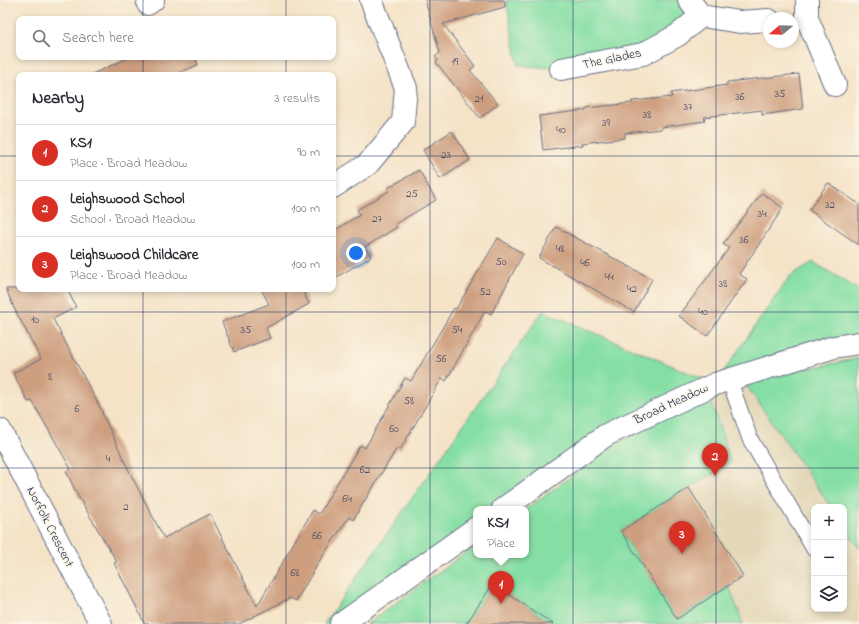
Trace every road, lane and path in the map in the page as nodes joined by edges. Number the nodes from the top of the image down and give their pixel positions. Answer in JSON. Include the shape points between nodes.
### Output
{"nodes":[{"id":1,"x":371,"y":0,"type":"edge"},
{"id":2,"x":695,"y":8,"type":"edge"},
{"id":3,"x":802,"y":12,"type":"edge"},
{"id":4,"x":763,"y":20,"type":"edge"},
{"id":5,"x":561,"y":69,"type":"dead end"},
{"id":6,"x":835,"y":85,"type":"dead end"},
{"id":7,"x":336,"y":185,"type":"edge"},
{"id":8,"x":859,"y":343,"type":"edge"},
{"id":9,"x":729,"y":379,"type":"junction"},
{"id":10,"x":0,"y":430,"type":"edge"},
{"id":11,"x":507,"y":506,"type":"edge"},
{"id":12,"x":473,"y":530,"type":"edge"},
{"id":13,"x":811,"y":544,"type":"edge"},
{"id":14,"x":101,"y":624,"type":"edge"},
{"id":15,"x":341,"y":624,"type":"edge"}],
"edges":[{"from":1,"to":7,"type":"street","via":[[406,88],[403,122],[368,164]]},
{"from":2,"to":4,"type":"street","name":"The Glades","via":[[740,22]]},
{"from":2,"to":5,"type":"street","name":"The Glades","via":[[678,35],[643,54]]},
{"from":3,"to":6,"type":"street"},
{"from":8,"to":9,"type":"street","name":"Broad Meadow","via":[[834,347]]},
{"from":9,"to":11,"type":"street","name":"Broad Meadow","via":[[606,435]]},
{"from":9,"to":13,"type":"lane","via":[[750,439]]},
{"from":10,"to":14,"type":"street","name":"Norfolk Crescent"},
{"from":12,"to":15,"type":"street"}]}
